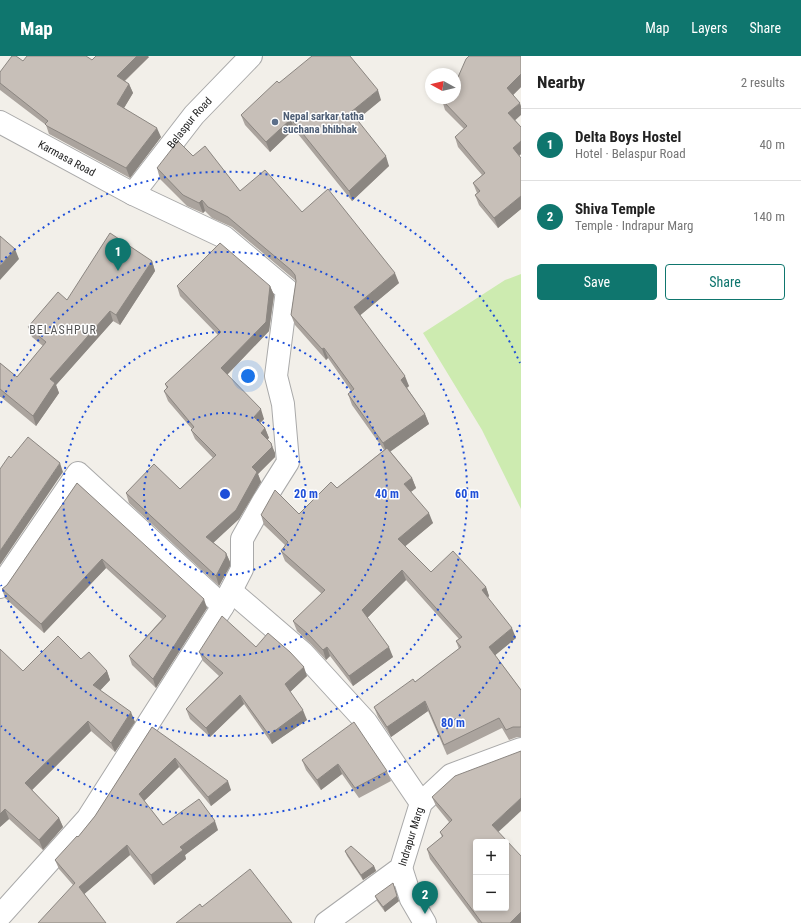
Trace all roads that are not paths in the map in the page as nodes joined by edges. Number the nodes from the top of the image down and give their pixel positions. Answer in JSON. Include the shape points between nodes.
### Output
{"nodes":[{"id":1,"x":251,"y":56,"type":"edge"},
{"id":2,"x":0,"y":122,"type":"edge"},
{"id":3,"x":133,"y":194,"type":"junction"},
{"id":4,"x":0,"y":587,"type":"edge"},
{"id":5,"x":227,"y":598,"type":"junction"},
{"id":6,"x":521,"y":750,"type":"edge"},
{"id":7,"x":421,"y":803,"type":"junction"},
{"id":8,"x":402,"y":868,"type":"junction"},
{"id":9,"x":0,"y":916,"type":"edge"},
{"id":10,"x":326,"y":923,"type":"edge"},
{"id":11,"x":425,"y":923,"type":"edge"}],
"edges":[{"from":1,"to":3,"type":"street","name":"Belaspur Road","via":[[194,115]]},
{"from":2,"to":3,"type":"street","name":"Karmasa Road"},
{"from":3,"to":5,"type":"street","name":"Karmasa Road","via":[[224,237],[287,290],[276,376],[283,404],[288,462],[242,539],[242,569]]},
{"from":4,"to":5,"type":"street","via":[[78,472]]},
{"from":5,"to":7,"type":"street","via":[[302,652],[366,722]]},
{"from":5,"to":9,"type":"street","via":[[88,818]]},
{"from":6,"to":7,"type":"street","name":"Indrapur Marg","via":[[451,775]]},
{"from":7,"to":8,"type":"street","name":"Indrapur Marg"},
{"from":8,"to":10,"type":"street","name":"Indrapur Marg"},
{"from":8,"to":11,"type":"street","via":[[411,899]]}]}
